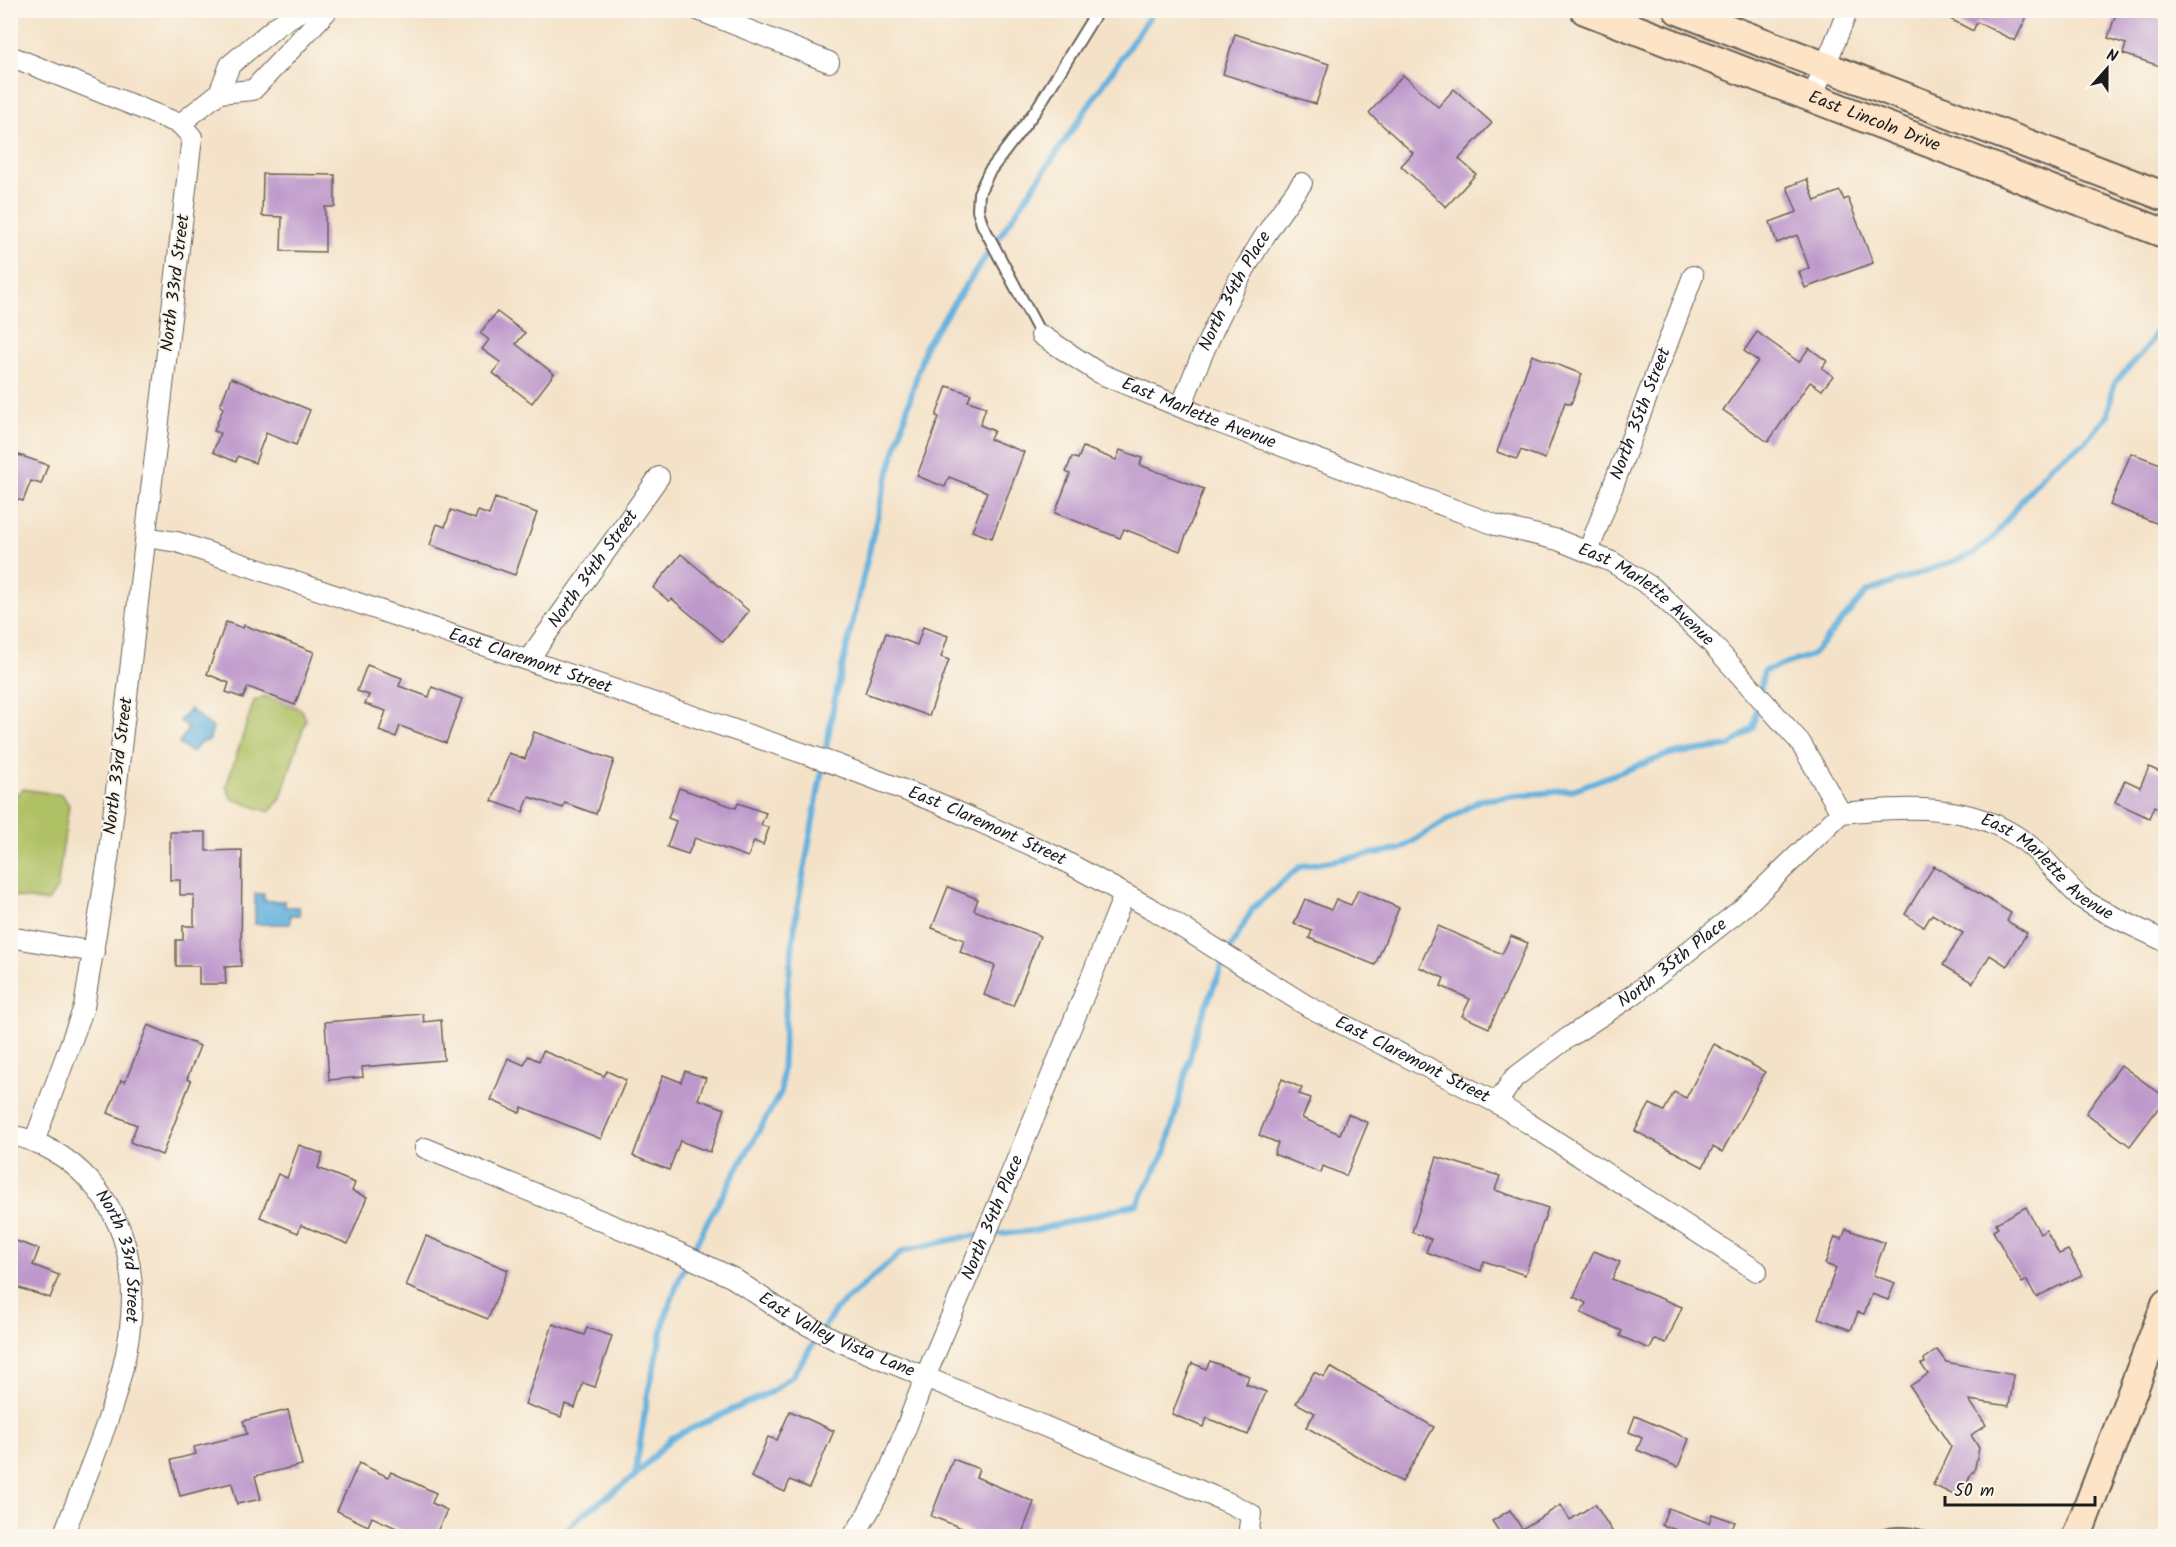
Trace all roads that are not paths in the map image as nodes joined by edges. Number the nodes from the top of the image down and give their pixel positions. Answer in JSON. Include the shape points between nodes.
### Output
{"nodes":[{"id":1,"x":302,"y":10,"type":"edge"},
{"id":2,"x":328,"y":10,"type":"edge"},
{"id":3,"x":698,"y":10,"type":"edge"},
{"id":4,"x":1098,"y":10,"type":"edge"},
{"id":5,"x":1585,"y":10,"type":"edge"},
{"id":6,"x":1678,"y":10,"type":"edge"},
{"id":7,"x":1848,"y":10,"type":"edge"},
{"id":8,"x":10,"y":56,"type":"edge"},
{"id":9,"x":829,"y":62,"type":"dead end"},
{"id":10,"x":1826,"y":67,"type":"junction"},
{"id":11,"x":219,"y":93,"type":"junction"},
{"id":12,"x":1812,"y":98,"type":"junction"},
{"id":13,"x":180,"y":124,"type":"junction"},
{"id":14,"x":1302,"y":183,"type":"dead end"},
{"id":15,"x":2166,"y":197,"type":"edge"},
{"id":16,"x":2166,"y":234,"type":"edge"},
{"id":17,"x":1693,"y":276,"type":"dead end"},
{"id":18,"x":1041,"y":334,"type":"joint"},
{"id":19,"x":1181,"y":407,"type":"junction"},
{"id":20,"x":659,"y":477,"type":"dead end"},
{"id":21,"x":146,"y":537,"type":"junction"},
{"id":22,"x":1588,"y":552,"type":"junction"},
{"id":23,"x":528,"y":660,"type":"junction"},
{"id":24,"x":1841,"y":813,"type":"junction"},
{"id":25,"x":1124,"y":895,"type":"junction"},
{"id":26,"x":10,"y":937,"type":"edge"},
{"id":27,"x":2166,"y":942,"type":"edge"},
{"id":28,"x":94,"y":952,"type":"junction"},
{"id":29,"x":1497,"y":1103,"type":"junction"},
{"id":30,"x":10,"y":1135,"type":"edge"},
{"id":31,"x":34,"y":1142,"type":"junction"},
{"id":32,"x":425,"y":1148,"type":"dead end"},
{"id":33,"x":1757,"y":1271,"type":"dead end"},
{"id":34,"x":2166,"y":1304,"type":"edge"},
{"id":35,"x":925,"y":1375,"type":"junction"},
{"id":36,"x":63,"y":1536,"type":"edge"},
{"id":37,"x":853,"y":1536,"type":"edge"},
{"id":38,"x":1248,"y":1536,"type":"edge"},
{"id":39,"x":1881,"y":1536,"type":"edge"},
{"id":40,"x":1921,"y":1536,"type":"edge"},
{"id":41,"x":2078,"y":1536,"type":"edge"}],
"edges":[{"from":1,"to":11,"type":"street","via":[[230,65]]},
{"from":2,"to":11,"type":"street","via":[[254,90]]},
{"from":3,"to":9,"type":"street"},
{"from":4,"to":18,"type":"lane","via":[[1080,44],[989,172],[979,193],[982,224]]},
{"from":5,"to":12,"type":"main road","name":"East Lincoln Drive"},
{"from":6,"to":10,"type":"main road","name":"East Lincoln Drive"},
{"from":7,"to":10,"type":"street"},
{"from":8,"to":13,"type":"street"},
{"from":10,"to":12,"type":"street"},
{"from":10,"to":15,"type":"main road","name":"East Lincoln Drive"},
{"from":11,"to":13,"type":"street"},
{"from":12,"to":16,"type":"main road","name":"East Lincoln Drive"},
{"from":13,"to":21,"type":"street","name":"North 33rd Street","via":[[192,137],[192,154]]},
{"from":14,"to":19,"type":"street","name":"North 34th Place","via":[[1265,232],[1233,287]]},
{"from":17,"to":22,"type":"street","name":"North 35th Street"},
{"from":18,"to":19,"type":"street","name":"East Marlette Avenue","via":[[1099,373]]},
{"from":19,"to":22,"type":"street","name":"East Marlette Avenue","via":[[1496,525],[1558,540]]},
{"from":20,"to":23,"type":"street","name":"North 34th Street"},
{"from":21,"to":23,"type":"street","name":"East Claremont Street","via":[[177,542]]},
{"from":21,"to":28,"type":"street","name":"North 33rd Street"},
{"from":22,"to":24,"type":"street","name":"East Marlette Avenue","via":[[1653,588],[1683,614],[1800,742]]},
{"from":23,"to":25,"type":"street","name":"East Claremont Street","via":[[938,803],[1057,857]]},
{"from":24,"to":27,"type":"street","name":"East Marlette Avenue","via":[[1914,807],[1952,809],[1997,824],[2027,843],[2082,898]]},
{"from":24,"to":29,"type":"street","name":"North 35th Place","via":[[1744,907],[1633,995],[1514,1078]]},
{"from":25,"to":29,"type":"street","name":"East Claremont Street","via":[[1309,1007]]},
{"from":25,"to":35,"type":"street","name":"North 34th Place","via":[[1034,1124]]},
{"from":26,"to":28,"type":"street"},
{"from":28,"to":31,"type":"street","name":"North 33rd Street","via":[[84,1007]]},
{"from":29,"to":33,"type":"street","name":"East Claremont Street"},
{"from":30,"to":31,"type":"street"},
{"from":31,"to":36,"type":"street","name":"North 33rd Street","via":[[80,1170],[102,1194],[119,1223],[130,1260],[132,1306],[126,1352],[109,1417]]},
{"from":32,"to":35,"type":"street","name":"East Valley Vista Lane","via":[[682,1254],[836,1340]]},
{"from":34,"to":41,"type":"main road"},
{"from":35,"to":37,"type":"street","name":"North 34th Place","via":[[885,1479],[866,1519]]},
{"from":35,"to":38,"type":"street","name":"East Valley Vista Lane","via":[[1251,1514]]},
{"from":39,"to":40,"type":"lane"}]}
